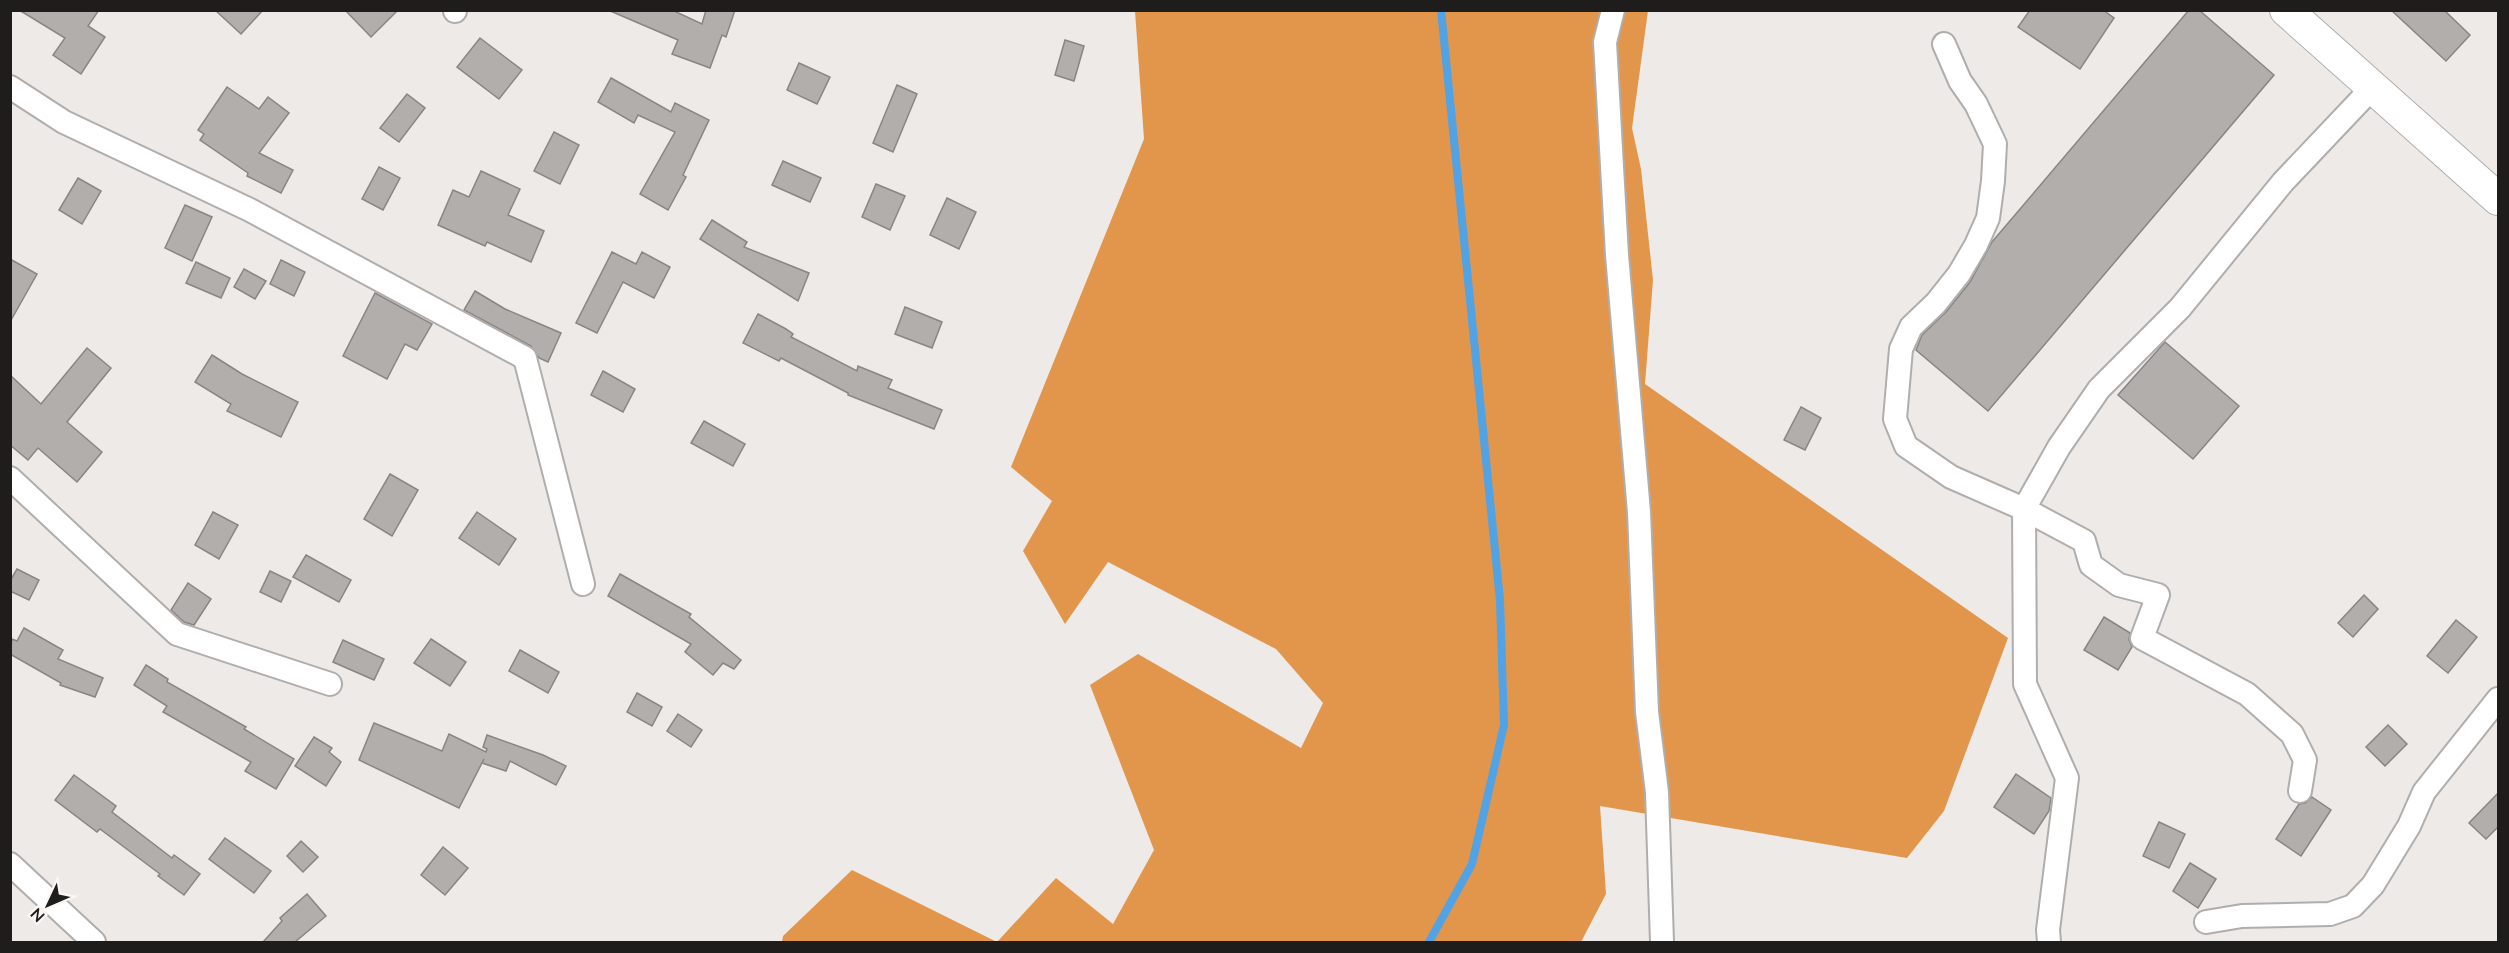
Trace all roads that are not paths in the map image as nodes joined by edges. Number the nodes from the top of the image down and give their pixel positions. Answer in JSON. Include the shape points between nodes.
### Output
{"nodes":[{"id":1,"x":1613,"y":10,"type":"edge"},
{"id":2,"x":2286,"y":10,"type":"edge"},
{"id":3,"x":1944,"y":44,"type":"dead end"},
{"id":4,"x":2374,"y":86,"type":"junction"},
{"id":5,"x":10,"y":87,"type":"edge"},
{"id":6,"x":2499,"y":199,"type":"edge"},
{"id":7,"x":10,"y":478,"type":"edge"},
{"id":8,"x":2024,"y":509,"type":"junction"},
{"id":9,"x":583,"y":584,"type":"dead end"},
{"id":10,"x":330,"y":684,"type":"dead end"},
{"id":11,"x":2499,"y":699,"type":"edge"},
{"id":12,"x":2300,"y":791,"type":"dead end"},
{"id":13,"x":10,"y":864,"type":"edge"},
{"id":14,"x":2206,"y":922,"type":"dead end"},
{"id":15,"x":94,"y":942,"type":"edge"},
{"id":16,"x":1662,"y":942,"type":"edge"},
{"id":17,"x":2049,"y":942,"type":"edge"}],
"edges":[{"from":1,"to":16,"type":"street","via":[[1605,42],[1617,255],[1640,512],[1646,690],[1657,792]]},
{"from":2,"to":4,"type":"street"},
{"from":3,"to":8,"type":"street","via":[[1995,144],[1993,181],[1988,218],[1976,245],[1936,303],[1911,327],[1901,349],[1895,419],[1906,447],[1952,477]]},
{"from":4,"to":6,"type":"street"},
{"from":4,"to":8,"type":"street","via":[[2283,182],[2180,308],[2099,389],[2059,447]]},
{"from":5,"to":9,"type":"street","via":[[64,122],[250,210],[525,358]]},
{"from":7,"to":10,"type":"street","via":[[177,634]]},
{"from":8,"to":12,"type":"street","via":[[2084,540],[2091,565],[2119,585],[2157,595],[2142,638],[2247,694],[2292,734],[2305,760]]},
{"from":8,"to":17,"type":"street","via":[[2025,684],[2067,778]]},
{"from":11,"to":14,"type":"street","via":[[2424,792],[2409,826],[2379,875],[2353,906],[2330,914],[2242,916]]},
{"from":13,"to":15,"type":"street"}]}
